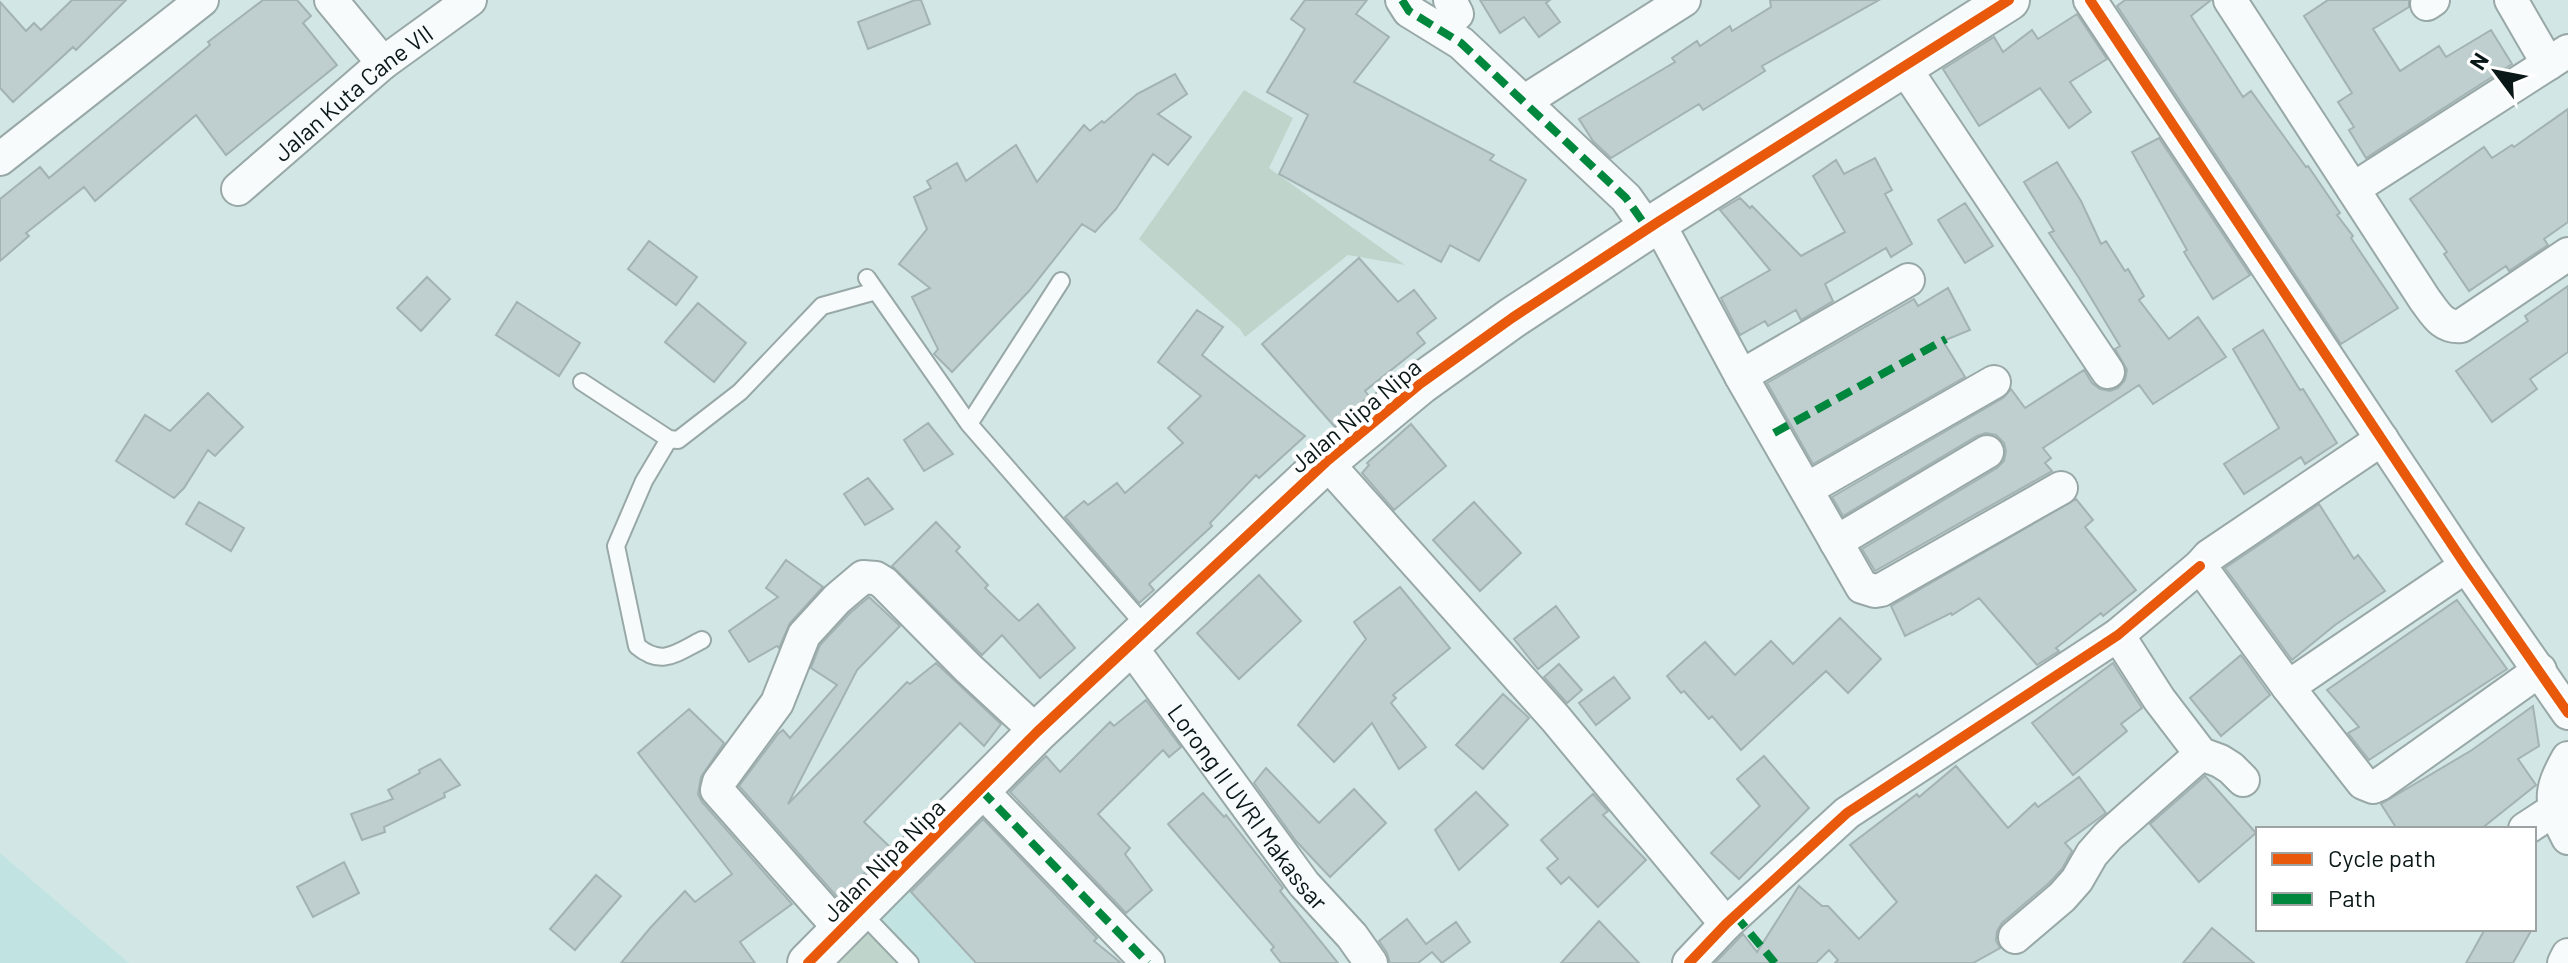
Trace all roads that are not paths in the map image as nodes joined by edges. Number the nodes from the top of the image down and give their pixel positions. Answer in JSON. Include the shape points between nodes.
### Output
{"nodes":[{"id":1,"x":202,"y":0,"type":"edge"},
{"id":2,"x":331,"y":0,"type":"edge"},
{"id":3,"x":470,"y":0,"type":"edge"},
{"id":4,"x":1402,"y":0,"type":"edge"},
{"id":5,"x":1684,"y":0,"type":"edge"},
{"id":6,"x":2009,"y":0,"type":"edge"},
{"id":7,"x":2090,"y":0,"type":"edge"},
{"id":8,"x":2230,"y":0,"type":"edge"},
{"id":9,"x":2511,"y":0,"type":"edge"},
{"id":10,"x":2558,"y":57,"type":"edge"},
{"id":11,"x":383,"y":63,"type":"junction"},
{"id":12,"x":1904,"y":67,"type":"junction"},
{"id":13,"x":1536,"y":94,"type":"dead end"},
{"id":14,"x":0,"y":159,"type":"edge"},
{"id":15,"x":238,"y":189,"type":"dead end"},
{"id":16,"x":2353,"y":189,"type":"junction"},
{"id":17,"x":1653,"y":225,"type":"junction"},
{"id":18,"x":2568,"y":254,"type":"edge"},
{"id":19,"x":1908,"y":280,"type":"dead end"},
{"id":20,"x":1061,"y":281,"type":"dead end"},
{"id":21,"x":2108,"y":372,"type":"dead end"},
{"id":22,"x":1741,"y":376,"type":"junction"},
{"id":23,"x":582,"y":382,"type":"dead end"},
{"id":24,"x":1994,"y":382,"type":"dead end"},
{"id":25,"x":969,"y":424,"type":"junction"},
{"id":26,"x":669,"y":439,"type":"junction"},
{"id":27,"x":2382,"y":439,"type":"junction"},
{"id":28,"x":1987,"y":452,"type":"dead end"},
{"id":29,"x":1326,"y":462,"type":"junction"},
{"id":30,"x":2061,"y":488,"type":"dead end"},
{"id":31,"x":1807,"y":489,"type":"junction"},
{"id":32,"x":1836,"y":542,"type":"junction"},
{"id":33,"x":2200,"y":566,"type":"junction"},
{"id":34,"x":2466,"y":566,"type":"junction"},
{"id":35,"x":2118,"y":635,"type":"junction"},
{"id":36,"x":1139,"y":638,"type":"junction"},
{"id":37,"x":702,"y":640,"type":"dead end"},
{"id":38,"x":2540,"y":670,"type":"junction"},
{"id":39,"x":2288,"y":687,"type":"junction"},
{"id":40,"x":2568,"y":713,"type":"edge"},
{"id":41,"x":1037,"y":732,"type":"junction"},
{"id":42,"x":2201,"y":754,"type":"junction"},
{"id":43,"x":2568,"y":758,"type":"edge"},
{"id":44,"x":2243,"y":780,"type":"dead end"},
{"id":45,"x":981,"y":790,"type":"junction"},
{"id":46,"x":2561,"y":824,"type":"edge"},
{"id":47,"x":2536,"y":827,"type":"edge"},
{"id":48,"x":851,"y":920,"type":"junction"},
{"id":49,"x":1726,"y":924,"type":"junction"},
{"id":50,"x":2015,"y":937,"type":"dead end"},
{"id":51,"x":2568,"y":955,"type":"edge"},
{"id":52,"x":808,"y":963,"type":"edge"},
{"id":53,"x":910,"y":963,"type":"edge"},
{"id":54,"x":1148,"y":963,"type":"edge"},
{"id":55,"x":1371,"y":963,"type":"edge"},
{"id":56,"x":1689,"y":963,"type":"edge"},
{"id":57,"x":2564,"y":963,"type":"edge"}],
"edges":[{"from":1,"to":14,"type":"street"},
{"from":2,"to":11,"type":"street"},
{"from":3,"to":11,"type":"street","name":"Jalan Kuta Cane VII"},
{"from":4,"to":17,"type":"street","via":[[1409,11],[1461,43]]},
{"from":5,"to":13,"type":"street"},
{"from":6,"to":12,"type":"street","name":"Jalan Nipa Nipa"},
{"from":7,"to":27,"type":"street"},
{"from":8,"to":16,"type":"street"},
{"from":9,"to":10,"type":"street"},
{"from":10,"to":16,"type":"street"},
{"from":11,"to":15,"type":"street","name":"Jalan Kuta Cane VII"},
{"from":12,"to":17,"type":"street","name":"Jalan Nipa Nipa"},
{"from":12,"to":21,"type":"street"},
{"from":16,"to":18,"type":"street","via":[[2437,316],[2452,327]]},
{"from":17,"to":22,"type":"street"},
{"from":17,"to":29,"type":"street","name":"Jalan Nipa Nipa","via":[[1420,384]]},
{"from":19,"to":22,"type":"street"},
{"from":20,"to":25,"type":"lane"},
{"from":22,"to":31,"type":"street"},
{"from":23,"to":26,"type":"lane"},
{"from":24,"to":31,"type":"street"},
{"from":25,"to":26,"type":"lane","via":[[871,284],[822,306],[740,392],[690,433]]},
{"from":25,"to":36,"type":"lane"},
{"from":26,"to":37,"type":"lane","via":[[616,546],[637,646],[655,658],[666,657]]},
{"from":27,"to":33,"type":"street"},
{"from":27,"to":34,"type":"street"},
{"from":28,"to":32,"type":"street"},
{"from":29,"to":36,"type":"street","name":"Jalan Nipa Nipa"},
{"from":29,"to":49,"type":"street","via":[[1556,719]]},
{"from":30,"to":32,"type":"street","via":[[1881,590],[1862,587]]},
{"from":31,"to":32,"type":"street"},
{"from":33,"to":35,"type":"street"},
{"from":33,"to":39,"type":"street"},
{"from":34,"to":38,"type":"street"},
{"from":34,"to":39,"type":"street"},
{"from":35,"to":42,"type":"street"},
{"from":35,"to":49,"type":"street","via":[[1847,813]]},
{"from":36,"to":41,"type":"street","name":"Jalan Nipa Nipa"},
{"from":36,"to":55,"type":"street","name":"Lorong II UVRI Makassar","via":[[1304,884]]},
{"from":38,"to":39,"type":"street","via":[[2373,787],[2363,783]]},
{"from":38,"to":40,"type":"street"},
{"from":41,"to":45,"type":"street","name":"Jalan Nipa Nipa"},
{"from":41,"to":48,"type":"street","via":[[884,583],[863,577],[837,599],[804,635],[777,703],[717,790]]},
{"from":42,"to":44,"type":"street"},
{"from":42,"to":50,"type":"street","via":[[2108,836],[2062,897]]},
{"from":43,"to":46,"type":"street","via":[[2555,785]]},
{"from":45,"to":48,"type":"street","name":"Jalan Nipa Nipa"},
{"from":45,"to":54,"type":"street"},
{"from":46,"to":47,"type":"street"},
{"from":48,"to":52,"type":"street","name":"Jalan Nipa Nipa"},
{"from":48,"to":53,"type":"lane"},
{"from":49,"to":56,"type":"street"},
{"from":51,"to":57,"type":"street"}]}
